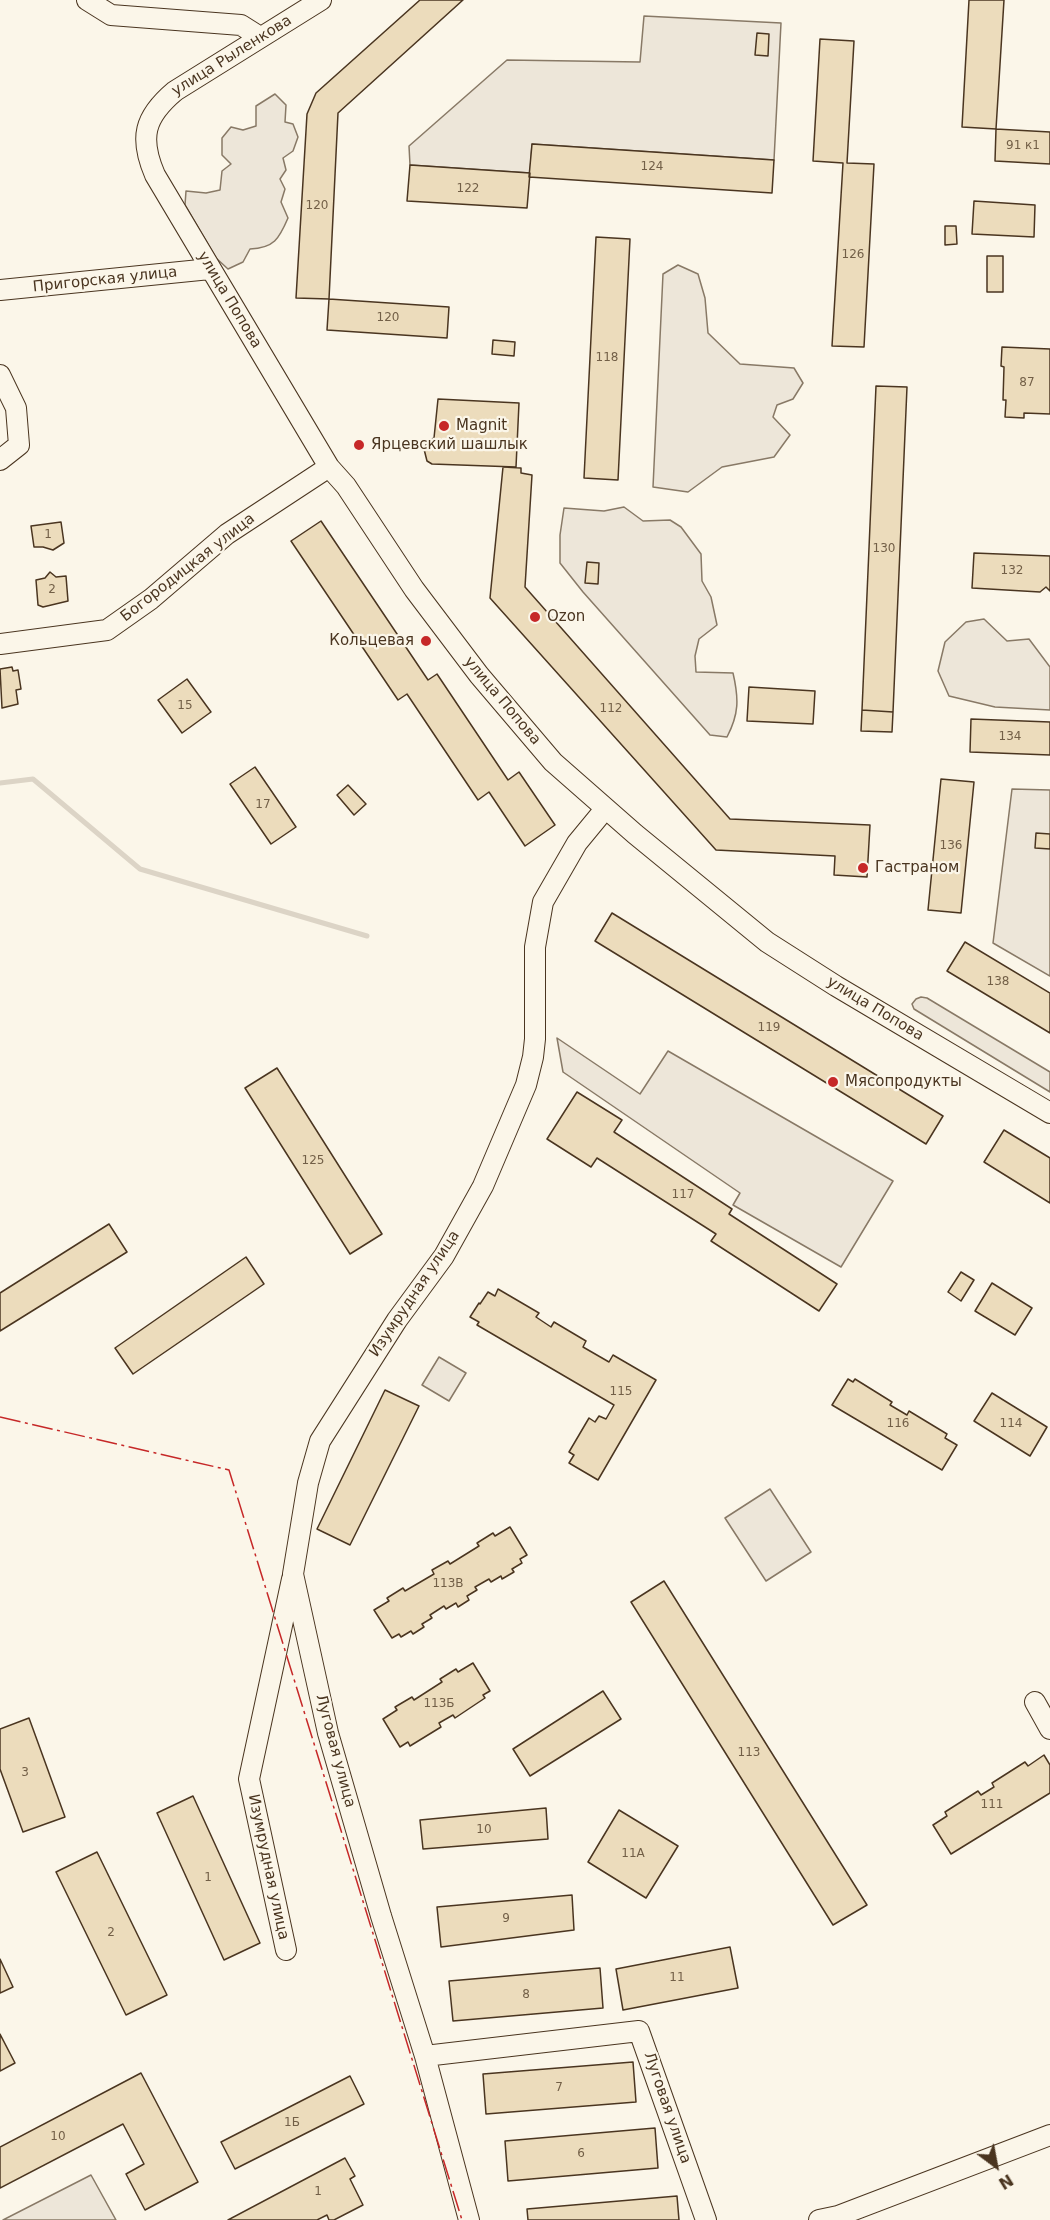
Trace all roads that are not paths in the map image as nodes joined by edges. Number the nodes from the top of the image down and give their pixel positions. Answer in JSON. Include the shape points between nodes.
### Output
{"nodes":[{"id":1,"x":87,"y":0,"type":"edge"},
{"id":2,"x":321,"y":0,"type":"edge"},
{"id":3,"x":260,"y":37,"type":"junction"},
{"id":4,"x":149,"y":120,"type":"joint"},
{"id":5,"x":210,"y":269,"type":"junction"},
{"id":6,"x":0,"y":290,"type":"edge"},
{"id":7,"x":0,"y":375,"type":"edge"},
{"id":8,"x":0,"y":460,"type":"edge"},
{"id":9,"x":329,"y":467,"type":"junction"},
{"id":10,"x":0,"y":644,"type":"edge"},
{"id":11,"x":605,"y":809,"type":"junction"},
{"id":12,"x":1050,"y":1113,"type":"edge"},
{"id":13,"x":320,"y":1441,"type":"joint"},
{"id":14,"x":293,"y":1574,"type":"junction"},
{"id":15,"x":1035,"y":1702,"type":"dead end"},
{"id":16,"x":1050,"y":1730,"type":"edge"},
{"id":17,"x":286,"y":1950,"type":"dead end"},
{"id":18,"x":425,"y":2056,"type":"junction"},
{"id":19,"x":1050,"y":2135,"type":"edge"},
{"id":20,"x":470,"y":2220,"type":"edge"},
{"id":21,"x":706,"y":2220,"type":"edge"},
{"id":22,"x":819,"y":2220,"type":"edge"}],
"edges":[{"from":1,"to":3,"type":"street","via":[[111,15],[241,25]]},
{"from":2,"to":3,"type":"street","name":"улица Рыленкова"},
{"from":3,"to":4,"type":"street","name":"улица Рыленкова","via":[[175,91],[159,104]]},
{"from":4,"to":5,"type":"street","name":"улица Попова","via":[[147,156]]},
{"from":5,"to":6,"type":"street","name":"Пригорская улица"},
{"from":5,"to":9,"type":"street","name":"улица Попова"},
{"from":7,"to":8,"type":"street","via":[[16,408],[19,445]]},
{"from":9,"to":10,"type":"street","name":"Богородицкая улица","via":[[227,534],[151,599],[107,630]]},
{"from":9,"to":11,"type":"street","name":"улица Попова","via":[[479,675],[553,762]]},
{"from":11,"to":12,"type":"street","name":"улица Попова","via":[[768,942]]},
{"from":11,"to":13,"type":"street","name":"Изумрудная улица","via":[[577,843],[543,902],[535,947],[533,1057],[526,1085],[483,1186],[444,1256],[377,1349]]},
{"from":13,"to":14,"type":"street","name":"Луговая улица","via":[[308,1483]]},
{"from":14,"to":17,"type":"street","name":"Изумрудная улица","via":[[249,1779]]},
{"from":14,"to":18,"type":"street","name":"Луговая улица","via":[[328,1733]]},
{"from":15,"to":16,"type":"street"},
{"from":18,"to":20,"type":"street","name":"Луговая улица"},
{"from":18,"to":21,"type":"street","name":"Луговая улица","via":[[639,2031]]},
{"from":19,"to":22,"type":"street"}]}
